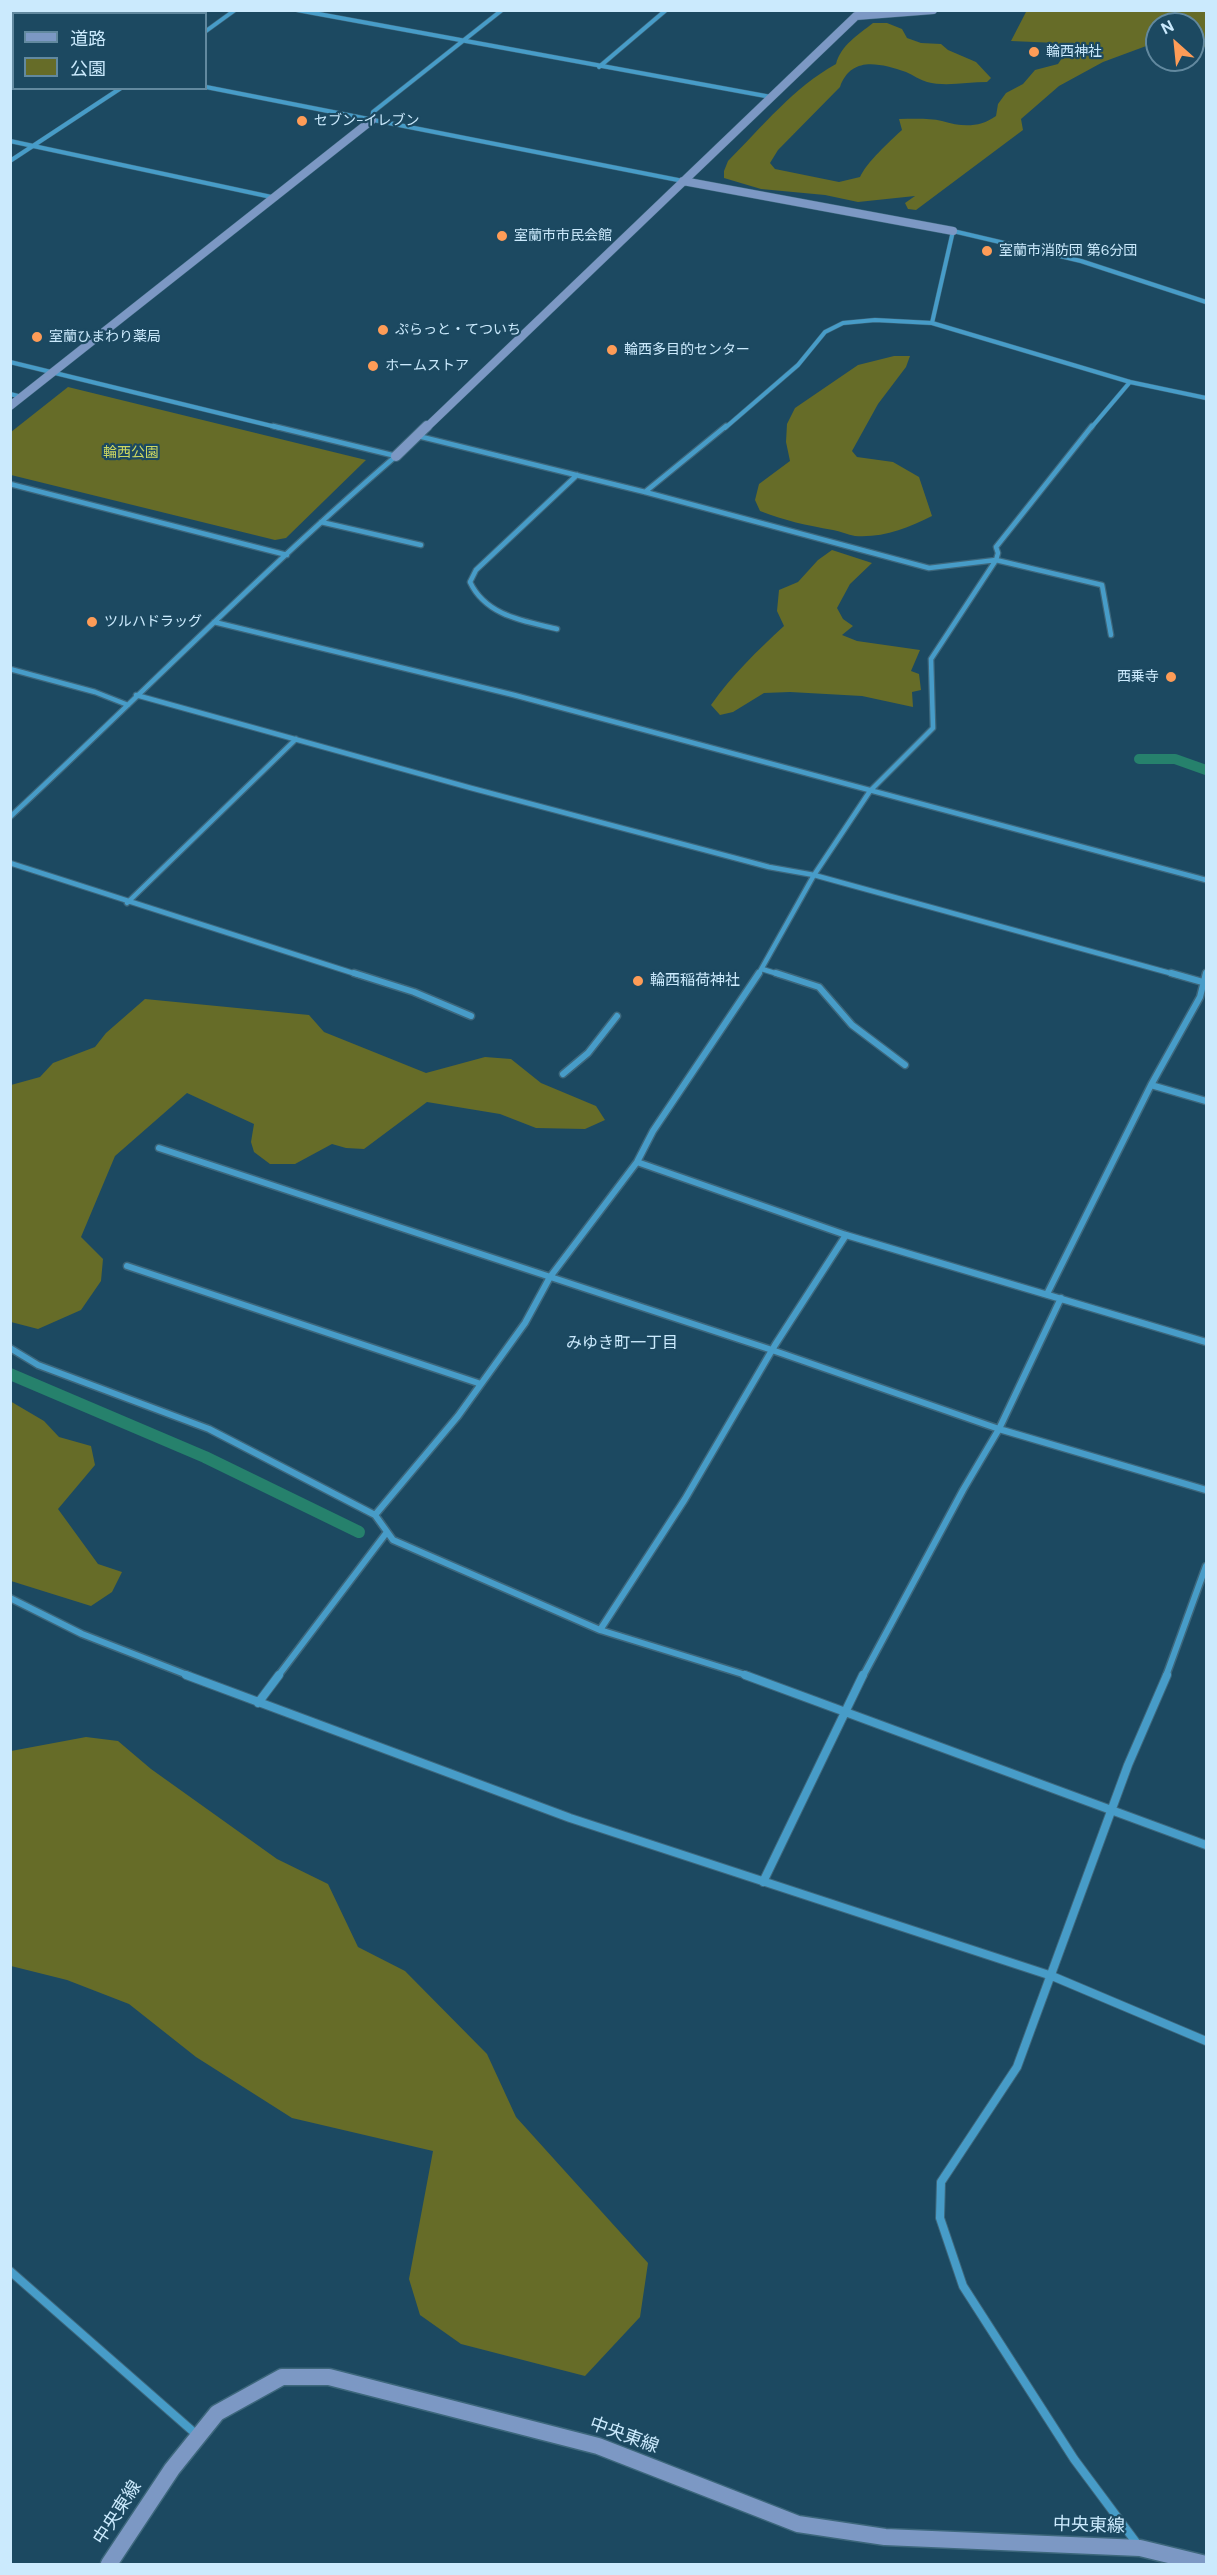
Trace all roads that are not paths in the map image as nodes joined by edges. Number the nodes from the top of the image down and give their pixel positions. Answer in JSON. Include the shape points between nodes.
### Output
{"nodes":[{"id":1,"x":235,"y":10,"type":"edge"},
{"id":2,"x":297,"y":10,"type":"edge"},
{"id":3,"x":502,"y":10,"type":"edge"},
{"id":4,"x":666,"y":10,"type":"edge"},
{"id":5,"x":933,"y":10,"type":"edge"},
{"id":6,"x":856,"y":13,"type":"edge"},
{"id":7,"x":207,"y":30,"type":"edge"},
{"id":8,"x":462,"y":42,"type":"junction"},
{"id":9,"x":599,"y":67,"type":"junction"},
{"id":10,"x":207,"y":87,"type":"edge"},
{"id":11,"x":118,"y":90,"type":"edge"},
{"id":12,"x":771,"y":98,"type":"junction"},
{"id":13,"x":372,"y":120,"type":"junction"},
{"id":14,"x":10,"y":141,"type":"edge"},
{"id":15,"x":33,"y":146,"type":"junction"},
{"id":16,"x":10,"y":161,"type":"edge"},
{"id":17,"x":683,"y":181,"type":"junction"},
{"id":18,"x":276,"y":198,"type":"junction"},
{"id":19,"x":953,"y":231,"type":"junction"},
{"id":20,"x":1206,"y":302,"type":"edge"},
{"id":21,"x":932,"y":323,"type":"junction"},
{"id":22,"x":10,"y":362,"type":"edge"},
{"id":23,"x":53,"y":372,"type":"junction"},
{"id":24,"x":1130,"y":382,"type":"junction"},
{"id":25,"x":10,"y":394,"type":"edge"},
{"id":26,"x":22,"y":397,"type":"junction"},
{"id":27,"x":1206,"y":398,"type":"edge"},
{"id":28,"x":10,"y":406,"type":"edge"},
{"id":29,"x":418,"y":436,"type":"junction"},
{"id":30,"x":396,"y":456,"type":"junction"},
{"id":31,"x":577,"y":475,"type":"junction"},
{"id":32,"x":10,"y":484,"type":"edge"},
{"id":33,"x":645,"y":492,"type":"junction"},
{"id":34,"x":321,"y":522,"type":"junction"},
{"id":35,"x":421,"y":545,"type":"dead end"},
{"id":36,"x":287,"y":555,"type":"junction"},
{"id":37,"x":996,"y":560,"type":"junction"},
{"id":38,"x":214,"y":622,"type":"junction"},
{"id":39,"x":557,"y":629,"type":"dead end"},
{"id":40,"x":1111,"y":635,"type":"dead end"},
{"id":41,"x":10,"y":669,"type":"edge"},
{"id":42,"x":135,"y":695,"type":"junction"},
{"id":43,"x":128,"y":705,"type":"junction"},
{"id":44,"x":296,"y":739,"type":"junction"},
{"id":45,"x":870,"y":791,"type":"junction"},
{"id":46,"x":10,"y":817,"type":"edge"},
{"id":47,"x":10,"y":863,"type":"edge"},
{"id":48,"x":814,"y":875,"type":"junction"},
{"id":49,"x":1206,"y":880,"type":"edge"},
{"id":50,"x":127,"y":903,"type":"junction"},
{"id":51,"x":762,"y":969,"type":"junction"},
{"id":52,"x":1206,"y":972,"type":"edge"},
{"id":53,"x":1204,"y":982,"type":"edge"},
{"id":54,"x":471,"y":1016,"type":"dead end"},
{"id":55,"x":617,"y":1016,"type":"dead end"},
{"id":56,"x":905,"y":1065,"type":"dead end"},
{"id":57,"x":563,"y":1074,"type":"dead end"},
{"id":58,"x":1151,"y":1085,"type":"junction"},
{"id":59,"x":1206,"y":1101,"type":"edge"},
{"id":60,"x":159,"y":1148,"type":"dead end"},
{"id":61,"x":637,"y":1162,"type":"junction"},
{"id":62,"x":846,"y":1235,"type":"junction"},
{"id":63,"x":127,"y":1266,"type":"dead end"},
{"id":64,"x":550,"y":1277,"type":"junction"},
{"id":65,"x":1047,"y":1294,"type":"junction"},
{"id":66,"x":1061,"y":1298,"type":"junction"},
{"id":67,"x":1206,"y":1342,"type":"edge"},
{"id":68,"x":10,"y":1348,"type":"edge"},
{"id":69,"x":772,"y":1350,"type":"junction"},
{"id":70,"x":482,"y":1384,"type":"junction"},
{"id":71,"x":999,"y":1429,"type":"junction"},
{"id":72,"x":1206,"y":1490,"type":"edge"},
{"id":73,"x":375,"y":1515,"type":"junction"},
{"id":74,"x":387,"y":1532,"type":"junction"},
{"id":75,"x":1206,"y":1566,"type":"edge"},
{"id":76,"x":10,"y":1598,"type":"edge"},
{"id":77,"x":600,"y":1630,"type":"junction"},
{"id":78,"x":258,"y":1703,"type":"junction"},
{"id":79,"x":844,"y":1711,"type":"junction"},
{"id":80,"x":1112,"y":1810,"type":"junction"},
{"id":81,"x":1206,"y":1845,"type":"edge"},
{"id":82,"x":763,"y":1882,"type":"junction"},
{"id":83,"x":1052,"y":1976,"type":"junction"},
{"id":84,"x":1206,"y":2041,"type":"edge"},
{"id":85,"x":10,"y":2271,"type":"edge"},
{"id":86,"x":199,"y":2436,"type":"junction"},
{"id":87,"x":1140,"y":2548,"type":"junction"},
{"id":88,"x":1206,"y":2564,"type":"edge"},
{"id":89,"x":109,"y":2565,"type":"edge"}],
"edges":[{"from":1,"to":7,"type":"street"},
{"from":2,"to":8,"type":"street"},
{"from":3,"to":8,"type":"street"},
{"from":4,"to":9,"type":"street"},
{"from":5,"to":6,"type":"street"},
{"from":6,"to":12,"type":"street"},
{"from":8,"to":9,"type":"street"},
{"from":8,"to":13,"type":"street","via":[[373,112]]},
{"from":9,"to":12,"type":"street"},
{"from":10,"to":13,"type":"street"},
{"from":11,"to":15,"type":"street"},
{"from":12,"to":17,"type":"street"},
{"from":13,"to":17,"type":"street"},
{"from":13,"to":18,"type":"street"},
{"from":14,"to":15,"type":"street"},
{"from":15,"to":16,"type":"street"},
{"from":15,"to":18,"type":"street"},
{"from":17,"to":19,"type":"street"},
{"from":17,"to":29,"type":"street"},
{"from":18,"to":23,"type":"street"},
{"from":19,"to":20,"type":"street","via":[[1068,256]]},
{"from":19,"to":21,"type":"street"},
{"from":21,"to":24,"type":"street"},
{"from":21,"to":33,"type":"street","via":[[875,320],[843,323],[825,332],[760,399]]},
{"from":22,"to":23,"type":"street"},
{"from":23,"to":26,"type":"street"},
{"from":23,"to":30,"type":"street"},
{"from":24,"to":27,"type":"street"},
{"from":24,"to":37,"type":"street","via":[[996,547]]},
{"from":25,"to":26,"type":"street"},
{"from":26,"to":28,"type":"street"},
{"from":29,"to":30,"type":"street"},
{"from":29,"to":31,"type":"street"},
{"from":30,"to":34,"type":"street"},
{"from":31,"to":33,"type":"street"},
{"from":31,"to":39,"type":"street","via":[[476,570],[470,582],[472,592],[491,608]]},
{"from":32,"to":36,"type":"street"},
{"from":33,"to":37,"type":"street","via":[[929,568]]},
{"from":34,"to":35,"type":"street"},
{"from":34,"to":36,"type":"street"},
{"from":36,"to":38,"type":"street"},
{"from":37,"to":40,"type":"street","via":[[1102,585]]},
{"from":37,"to":45,"type":"street","via":[[931,659],[933,728]]},
{"from":38,"to":42,"type":"street"},
{"from":38,"to":45,"type":"street","via":[[514,695]]},
{"from":41,"to":43,"type":"street"},
{"from":42,"to":43,"type":"street"},
{"from":42,"to":44,"type":"street"},
{"from":43,"to":46,"type":"street"},
{"from":44,"to":48,"type":"street","via":[[769,867]]},
{"from":44,"to":50,"type":"street"},
{"from":45,"to":48,"type":"street"},
{"from":45,"to":49,"type":"street"},
{"from":47,"to":50,"type":"street"},
{"from":48,"to":51,"type":"street"},
{"from":48,"to":53,"type":"street"},
{"from":50,"to":54,"type":"street","via":[[414,992]]},
{"from":51,"to":56,"type":"street","via":[[819,987],[852,1025]]},
{"from":51,"to":61,"type":"street","via":[[653,1131]]},
{"from":52,"to":53,"type":"street"},
{"from":53,"to":58,"type":"street","via":[[1200,997]]},
{"from":55,"to":57,"type":"street","via":[[588,1053]]},
{"from":58,"to":59,"type":"street"},
{"from":58,"to":65,"type":"street"},
{"from":60,"to":64,"type":"street"},
{"from":61,"to":62,"type":"street"},
{"from":61,"to":64,"type":"street"},
{"from":62,"to":65,"type":"street"},
{"from":62,"to":69,"type":"street"},
{"from":63,"to":70,"type":"street"},
{"from":64,"to":69,"type":"street"},
{"from":64,"to":70,"type":"street","via":[[525,1323]]},
{"from":65,"to":66,"type":"street"},
{"from":66,"to":67,"type":"street"},
{"from":66,"to":71,"type":"street"},
{"from":68,"to":73,"type":"street","via":[[38,1365],[209,1429]]},
{"from":69,"to":71,"type":"street"},
{"from":69,"to":77,"type":"street","via":[[685,1499]]},
{"from":70,"to":73,"type":"street"},
{"from":71,"to":72,"type":"street"},
{"from":71,"to":79,"type":"street"},
{"from":73,"to":74,"type":"street"},
{"from":74,"to":77,"type":"street","via":[[393,1540]]},
{"from":74,"to":78,"type":"street"},
{"from":75,"to":80,"type":"street","via":[[1172,1664]]},
{"from":76,"to":78,"type":"street","via":[[82,1634]]},
{"from":77,"to":79,"type":"street","via":[[729,1669]]},
{"from":78,"to":82,"type":"street","via":[[570,1818]]},
{"from":79,"to":80,"type":"street"},
{"from":79,"to":82,"type":"street"},
{"from":80,"to":81,"type":"street"},
{"from":80,"to":83,"type":"street"},
{"from":82,"to":83,"type":"street"},
{"from":83,"to":84,"type":"street"},
{"from":83,"to":87,"type":"street","via":[[1017,2067],[941,2182],[940,2218],[963,2286],[1074,2459]]},
{"from":85,"to":86,"type":"street"},
{"from":86,"to":87,"type":"street","name":"中央東線","via":[[217,2413],[282,2377],[329,2377],[598,2446],[798,2524],[885,2537]]},
{"from":86,"to":89,"type":"street","name":"中央東線","via":[[172,2469]]},
{"from":87,"to":88,"type":"street","name":"中央東線"}]}
